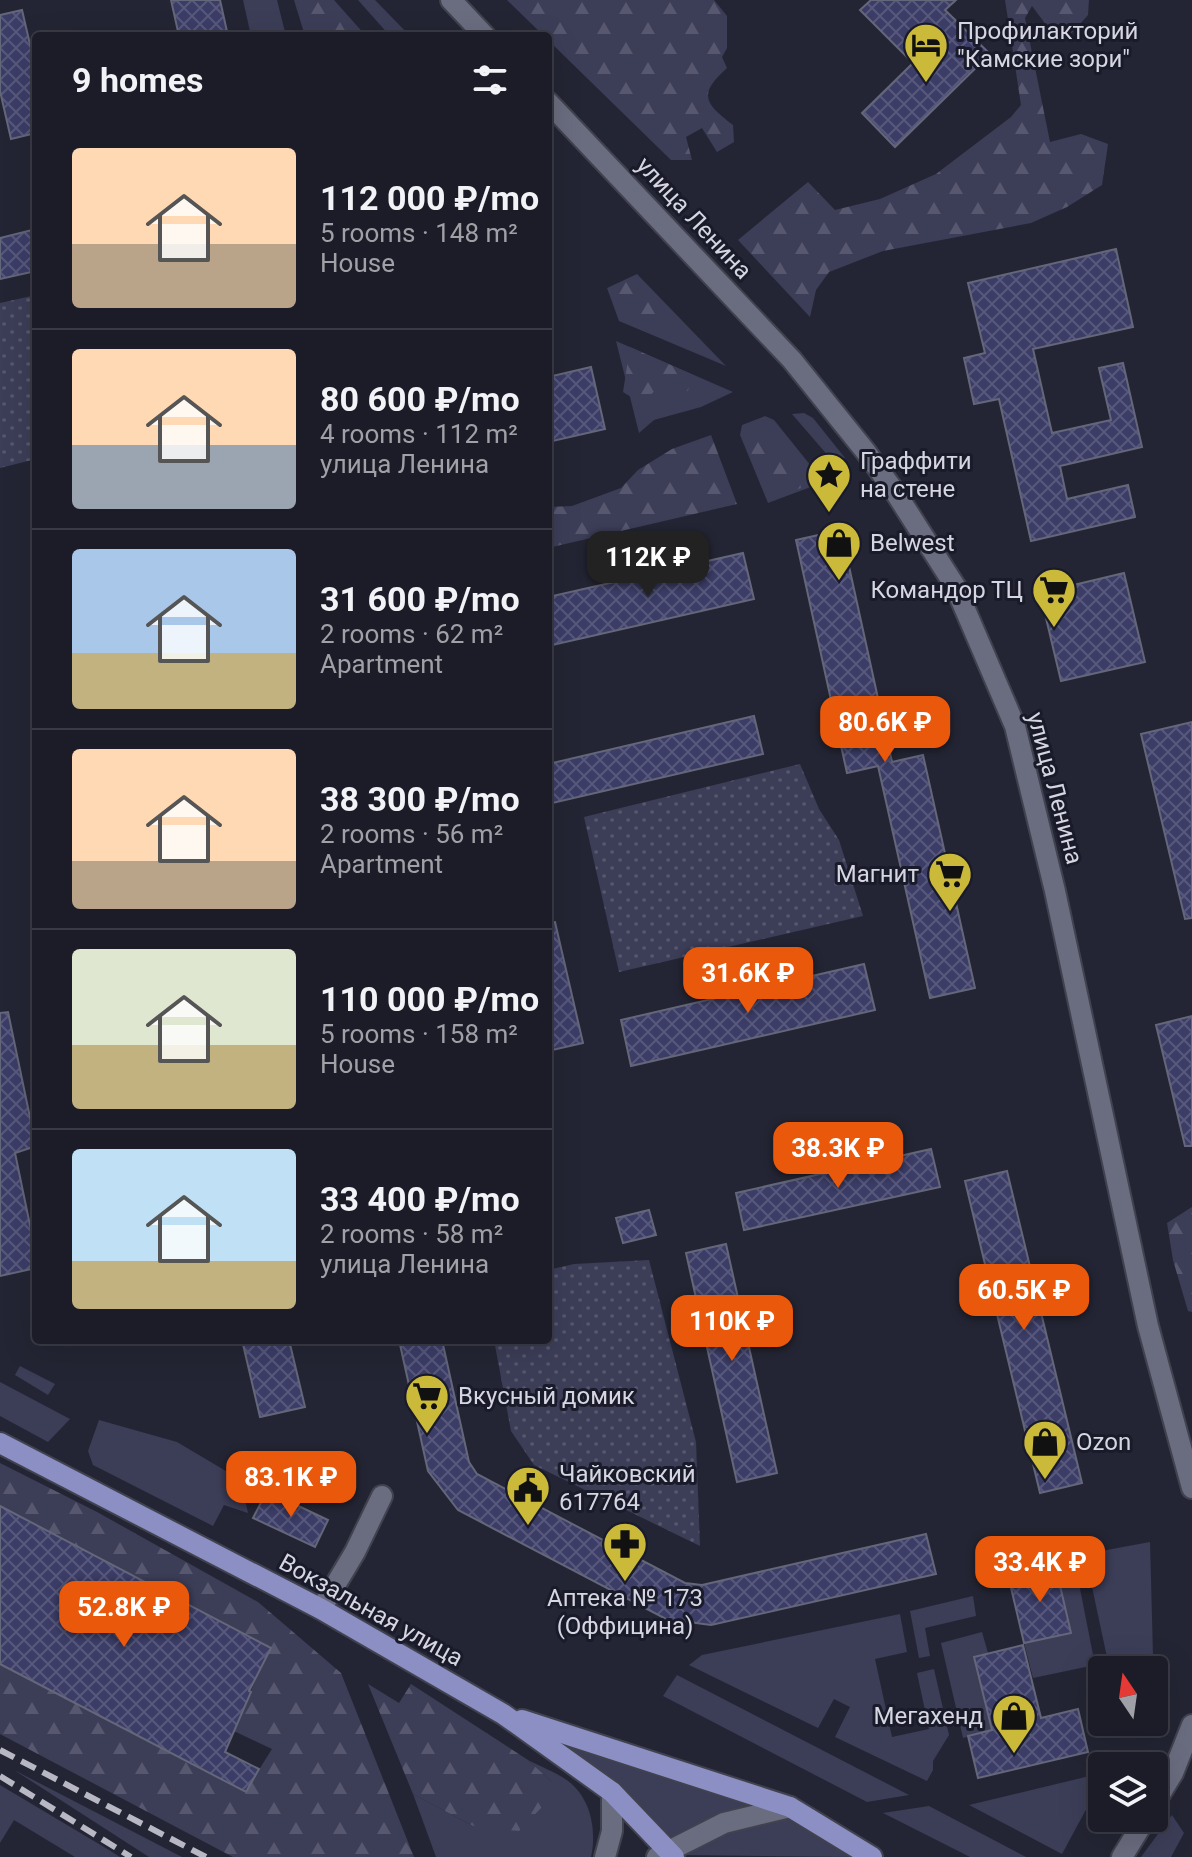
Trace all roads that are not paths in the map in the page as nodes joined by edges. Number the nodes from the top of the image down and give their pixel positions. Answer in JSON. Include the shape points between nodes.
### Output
{"nodes":[{"id":1,"x":451,"y":0,"type":"edge"},
{"id":2,"x":481,"y":32,"type":"edge"},
{"id":3,"x":552,"y":106,"type":"edge"},
{"id":4,"x":0,"y":1443,"type":"edge"},
{"id":5,"x":1192,"y":1488,"type":"edge"},
{"id":6,"x":382,"y":1496,"type":"dead end"},
{"id":7,"x":321,"y":1609,"type":"junction"},
{"id":8,"x":503,"y":1714,"type":"junction"},
{"id":9,"x":1192,"y":1725,"type":"edge"},
{"id":10,"x":1168,"y":1781,"type":"edge"},
{"id":11,"x":612,"y":1792,"type":"junction"},
{"id":12,"x":790,"y":1807,"type":"junction"},
{"id":13,"x":1137,"y":1832,"type":"edge"},
{"id":14,"x":667,"y":1855,"type":"edge"},
{"id":15,"x":605,"y":1857,"type":"edge"},
{"id":16,"x":872,"y":1857,"type":"edge"},
{"id":17,"x":1122,"y":1857,"type":"edge"}],
"edges":[{"from":1,"to":2,"type":"street"},
{"from":3,"to":5,"type":"street","name":"улица Ленина","via":[[819,392],[897,495],[955,586],[1015,726],[1148,1326]]},
{"from":4,"to":7,"type":"main road","name":"Вокзальная улица"},
{"from":6,"to":7,"type":"street"},
{"from":7,"to":8,"type":"main road","name":"Вокзальная улица"},
{"from":8,"to":11,"type":"main road","name":"Вокзальная улица"},
{"from":8,"to":12,"type":"main road","name":"Вокзальная улица"},
{"from":9,"to":10,"type":"street"},
{"from":11,"to":14,"type":"main road","name":"Вокзальная улица"},
{"from":11,"to":15,"type":"street","via":[[612,1831]]},
{"from":12,"to":14,"type":"street","via":[[724,1823]]},
{"from":12,"to":16,"type":"main road","name":"Вокзальная улица"},
{"from":13,"to":17,"type":"street"}]}
